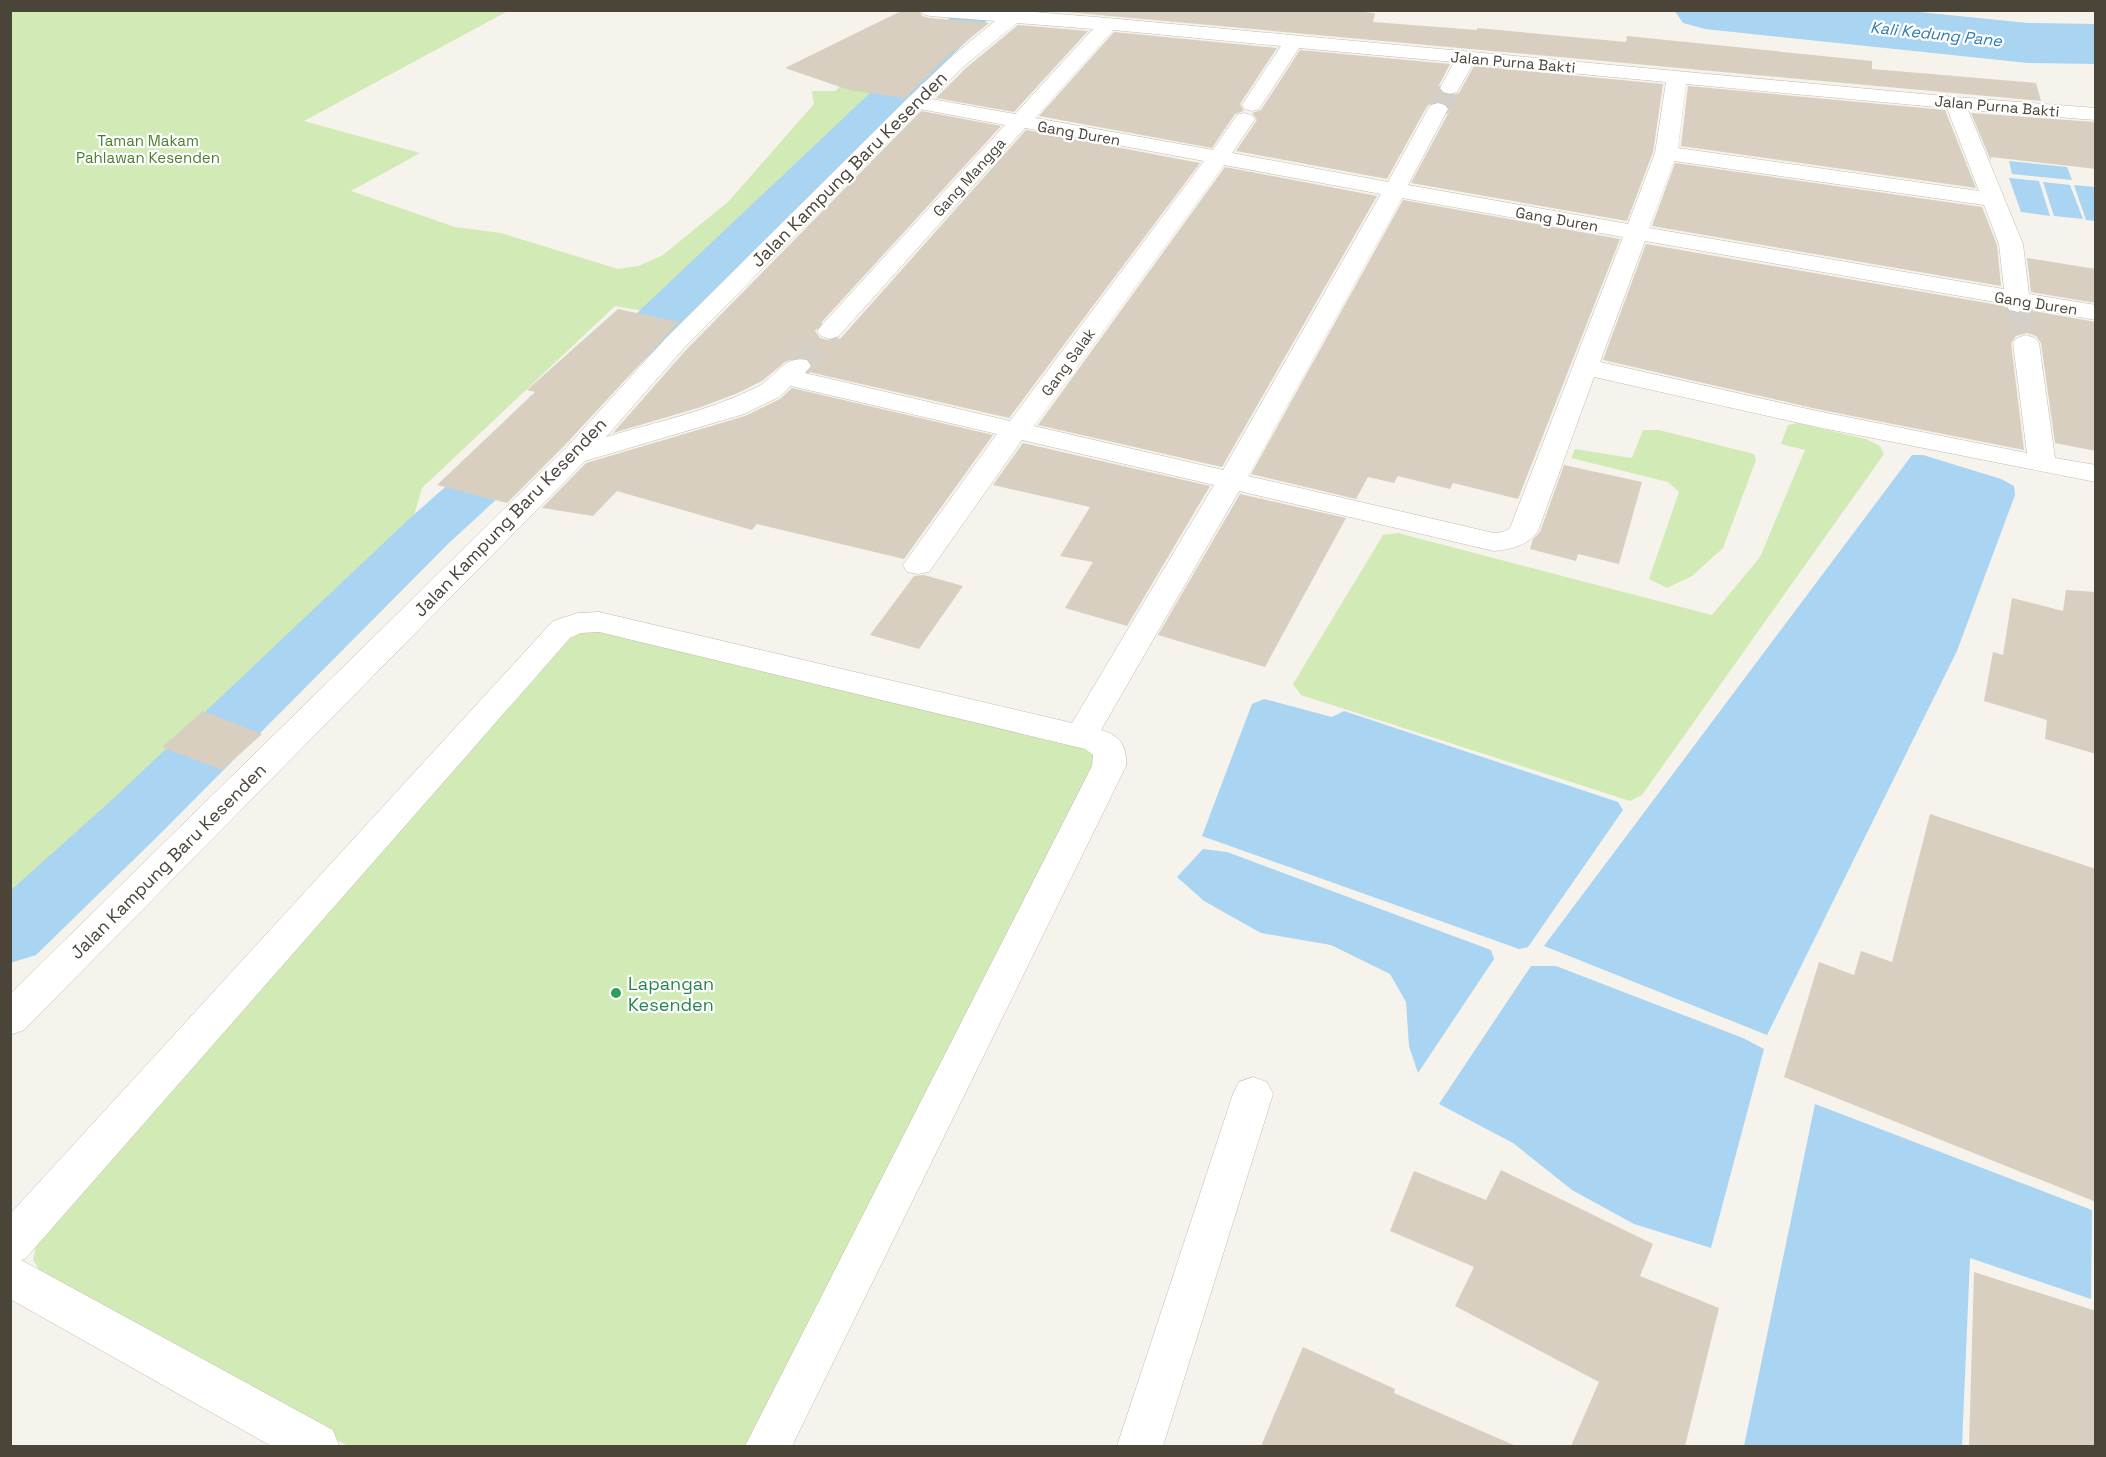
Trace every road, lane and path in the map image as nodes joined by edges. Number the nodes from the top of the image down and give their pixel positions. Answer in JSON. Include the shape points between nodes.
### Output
{"nodes":[{"id":1,"x":930,"y":10,"type":"edge"},
{"id":2,"x":1012,"y":17,"type":"junction"},
{"id":3,"x":1108,"y":24,"type":"junction"},
{"id":4,"x":1294,"y":41,"type":"junction"},
{"id":5,"x":1466,"y":58,"type":"junction"},
{"id":6,"x":1677,"y":78,"type":"junction"},
{"id":7,"x":1450,"y":88,"type":"tunnel mouth"},
{"id":8,"x":915,"y":102,"type":"junction"},
{"id":9,"x":1955,"y":103,"type":"junction"},
{"id":10,"x":1438,"y":109,"type":"tunnel mouth"},
{"id":11,"x":2096,"y":114,"type":"edge"},
{"id":12,"x":1020,"y":121,"type":"junction"},
{"id":13,"x":1666,"y":153,"type":"junction"},
{"id":14,"x":1218,"y":158,"type":"junction"},
{"id":15,"x":1396,"y":190,"type":"junction"},
{"id":16,"x":1994,"y":200,"type":"junction"},
{"id":17,"x":1635,"y":232,"type":"junction"},
{"id":18,"x":2018,"y":302,"type":"junction"},
{"id":19,"x":2096,"y":312,"type":"edge"},
{"id":20,"x":830,"y":331,"type":"tunnel mouth"},
{"id":21,"x":2026,"y":343,"type":"tunnel mouth"},
{"id":22,"x":1585,"y":367,"type":"junction"},
{"id":23,"x":1016,"y":430,"type":"junction"},
{"id":24,"x":574,"y":455,"type":"junction"},
{"id":25,"x":2042,"y":464,"type":"junction"},
{"id":26,"x":2096,"y":474,"type":"edge"},
{"id":27,"x":1232,"y":481,"type":"junction"},
{"id":28,"x":918,"y":565,"type":"dead end"},
{"id":29,"x":1081,"y":735,"type":"junction"},
{"id":30,"x":10,"y":1018,"type":"edge"},
{"id":31,"x":1253,"y":1094,"type":"dead end"},
{"id":32,"x":10,"y":1245,"type":"edge"},
{"id":33,"x":10,"y":1276,"type":"edge"},
{"id":34,"x":316,"y":1446,"type":"edge"},
{"id":35,"x":768,"y":1446,"type":"edge"},
{"id":36,"x":1140,"y":1446,"type":"edge"}],
"edges":[{"from":1,"to":2,"type":"street","name":"Jalan Purna Bakti"},
{"from":2,"to":3,"type":"street","name":"Jalan Purna Bakti"},
{"from":2,"to":8,"type":"street","name":"Jalan Kampung Baru Kesenden"},
{"from":3,"to":4,"type":"street","name":"Jalan Purna Bakti"},
{"from":3,"to":12,"type":"street","name":"Gang Mangga"},
{"from":4,"to":5,"type":"street","name":"Jalan Purna Bakti"},
{"from":4,"to":14,"type":"street","name":"Gang Salak"},
{"from":5,"to":6,"type":"street","name":"Jalan Purna Bakti"},
{"from":5,"to":7,"type":"street"},
{"from":6,"to":9,"type":"street","name":"Jalan Purna Bakti"},
{"from":6,"to":13,"type":"street"},
{"from":8,"to":12,"type":"street","name":"Gang Duren"},
{"from":8,"to":24,"type":"street","name":"Jalan Kampung Baru Kesenden","via":[[675,343]]},
{"from":9,"to":11,"type":"street","name":"Jalan Purna Bakti"},
{"from":9,"to":16,"type":"street"},
{"from":10,"to":15,"type":"street"},
{"from":12,"to":14,"type":"street","name":"Gang Duren"},
{"from":12,"to":20,"type":"street","name":"Gang Mangga"},
{"from":13,"to":16,"type":"street"},
{"from":13,"to":17,"type":"street"},
{"from":14,"to":15,"type":"street","name":"Gang Duren"},
{"from":14,"to":23,"type":"street","name":"Gang Salak"},
{"from":15,"to":17,"type":"street","name":"Gang Duren"},
{"from":15,"to":27,"type":"street"},
{"from":16,"to":18,"type":"street","via":[[2011,244]]},
{"from":17,"to":18,"type":"street","name":"Gang Duren"},
{"from":17,"to":22,"type":"street"},
{"from":18,"to":19,"type":"street","name":"Gang Duren"},
{"from":21,"to":25,"type":"street"},
{"from":22,"to":25,"type":"street"},
{"from":22,"to":27,"type":"street","via":[[1523,531],[1506,541],[1494,542]]},
{"from":23,"to":24,"type":"street","via":[[793,372],[770,391],[718,414]]},
{"from":23,"to":27,"type":"street"},
{"from":23,"to":28,"type":"street","name":"Gang Salak"},
{"from":24,"to":30,"type":"street","name":"Jalan Kampung Baru Kesenden"},
{"from":25,"to":26,"type":"street"},
{"from":27,"to":29,"type":"street"},
{"from":29,"to":32,"type":"street","via":[[599,622],[568,626],[559,631]]},
{"from":29,"to":35,"type":"street","via":[[1110,751],[1109,766]]},
{"from":31,"to":36,"type":"street"},
{"from":33,"to":34,"type":"street"}]}
